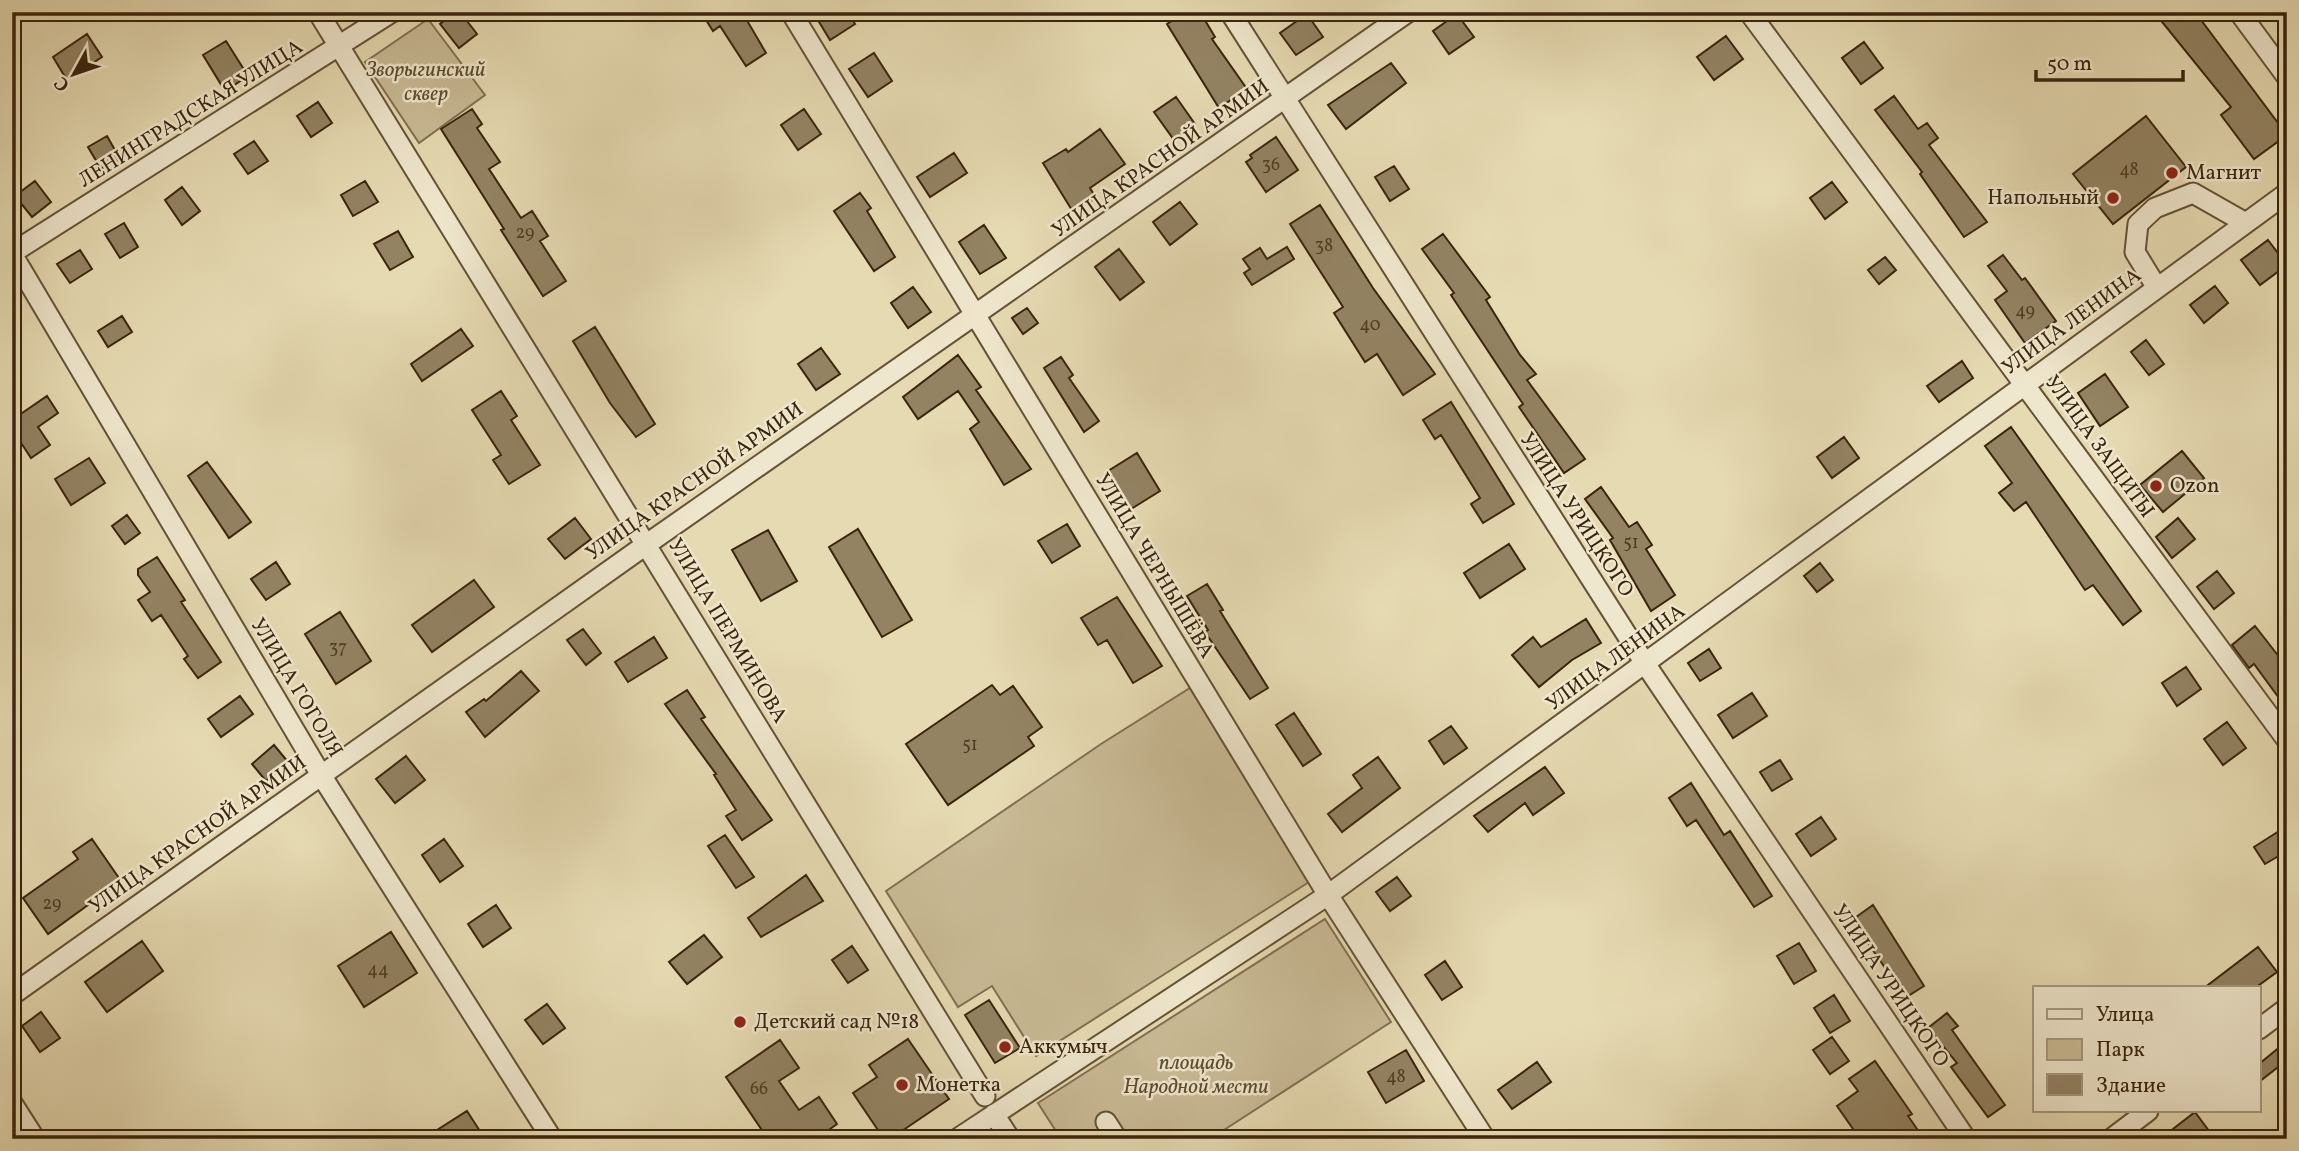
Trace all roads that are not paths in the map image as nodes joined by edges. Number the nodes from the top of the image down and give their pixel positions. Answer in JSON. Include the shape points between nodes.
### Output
{"nodes":[{"id":1,"x":318,"y":12,"type":"edge"},
{"id":2,"x":392,"y":12,"type":"edge"},
{"id":3,"x":791,"y":12,"type":"edge"},
{"id":4,"x":1230,"y":12,"type":"edge"},
{"id":5,"x":1408,"y":12,"type":"edge"},
{"id":6,"x":1749,"y":12,"type":"edge"},
{"id":7,"x":2239,"y":12,"type":"edge"},
{"id":8,"x":341,"y":47,"type":"junction"},
{"id":9,"x":2287,"y":77,"type":"edge"},
{"id":10,"x":1284,"y":102,"type":"junction"},
{"id":11,"x":2287,"y":193,"type":"edge"},
{"id":12,"x":2244,"y":222,"type":"junction"},
{"id":13,"x":12,"y":254,"type":"edge"},
{"id":14,"x":2157,"y":288,"type":"junction"},
{"id":15,"x":974,"y":315,"type":"junction"},
{"id":16,"x":2024,"y":385,"type":"junction"},
{"id":17,"x":646,"y":544,"type":"junction"},
{"id":18,"x":1646,"y":665,"type":"junction"},
{"id":19,"x":2287,"y":740,"type":"edge"},
{"id":20,"x":321,"y":775,"type":"junction"},
{"id":21,"x":1328,"y":895,"type":"junction"},
{"id":22,"x":12,"y":995,"type":"edge"},
{"id":23,"x":2287,"y":1008,"type":"edge"},
{"id":24,"x":2260,"y":1028,"type":"edge"},
{"id":25,"x":985,"y":1096,"type":"dead end"},
{"id":26,"x":12,"y":1102,"type":"edge"},
{"id":27,"x":2147,"y":1112,"type":"edge"},
{"id":28,"x":994,"y":1114,"type":"junction"},
{"id":29,"x":35,"y":1139,"type":"edge"},
{"id":30,"x":552,"y":1139,"type":"edge"},
{"id":31,"x":957,"y":1139,"type":"edge"},
{"id":32,"x":1010,"y":1139,"type":"edge"},
{"id":33,"x":1485,"y":1139,"type":"edge"},
{"id":34,"x":1966,"y":1139,"type":"edge"},
{"id":35,"x":2111,"y":1139,"type":"edge"}],
"edges":[{"from":1,"to":8,"type":"street","name":"УЛИЦА ПЕРМИНОВА"},
{"from":2,"to":8,"type":"street","name":"ЛЕНИНГРАДСКАЯ УЛИЦА"},
{"from":3,"to":15,"type":"street","name":"УЛИЦА ЧЕРНЫШЁВА"},
{"from":4,"to":10,"type":"street","name":"УЛИЦА УРИЦКОГО"},
{"from":5,"to":10,"type":"street","name":"УЛИЦА КРАСНОЙ АРМИИ"},
{"from":6,"to":16,"type":"street","name":"УЛИЦА ЗАЩИТЫ"},
{"from":7,"to":9,"type":"street"},
{"from":8,"to":13,"type":"street","name":"ЛЕНИНГРАДСКАЯ УЛИЦА"},
{"from":8,"to":17,"type":"street","name":"УЛИЦА ПЕРМИНОВА"},
{"from":10,"to":15,"type":"street","name":"УЛИЦА КРАСНОЙ АРМИИ"},
{"from":10,"to":18,"type":"street","name":"УЛИЦА УРИЦКОГО"},
{"from":11,"to":12,"type":"street","name":"УЛИЦА ЛЕНИНА"},
{"from":12,"to":14,"type":"street","name":"УЛИЦА ЛЕНИНА"},
{"from":12,"to":14,"type":"street","via":[[2193,193],[2155,208],[2138,224],[2135,252]]},
{"from":13,"to":20,"type":"street","name":"УЛИЦА ГОГОЛЯ"},
{"from":14,"to":16,"type":"street","name":"УЛИЦА ЛЕНИНА"},
{"from":15,"to":17,"type":"street","name":"УЛИЦА КРАСНОЙ АРМИИ"},
{"from":15,"to":21,"type":"street","name":"УЛИЦА ЧЕРНЫШЁВА"},
{"from":16,"to":18,"type":"street","name":"УЛИЦА ЛЕНИНА"},
{"from":16,"to":19,"type":"street","name":"УЛИЦА ЗАЩИТЫ"},
{"from":17,"to":20,"type":"street","name":"УЛИЦА КРАСНОЙ АРМИИ"},
{"from":17,"to":25,"type":"street","name":"УЛИЦА ПЕРМИНОВА"},
{"from":18,"to":21,"type":"street","name":"УЛИЦА ЛЕНИНА"},
{"from":18,"to":34,"type":"street","name":"УЛИЦА УРИЦКОГО"},
{"from":20,"to":22,"type":"street","name":"УЛИЦА КРАСНОЙ АРМИИ"},
{"from":20,"to":30,"type":"street","name":"УЛИЦА ГОГОЛЯ"},
{"from":21,"to":28,"type":"street","name":"УЛИЦА ЛЕНИНА"},
{"from":21,"to":33,"type":"street","name":"УЛИЦА ЧЕРНЫШЁВА"},
{"from":23,"to":24,"type":"street"},
{"from":26,"to":29,"type":"street"},
{"from":27,"to":35,"type":"street"},
{"from":28,"to":31,"type":"street","name":"УЛИЦА ЛЕНИНА"},
{"from":28,"to":32,"type":"street"}]}
